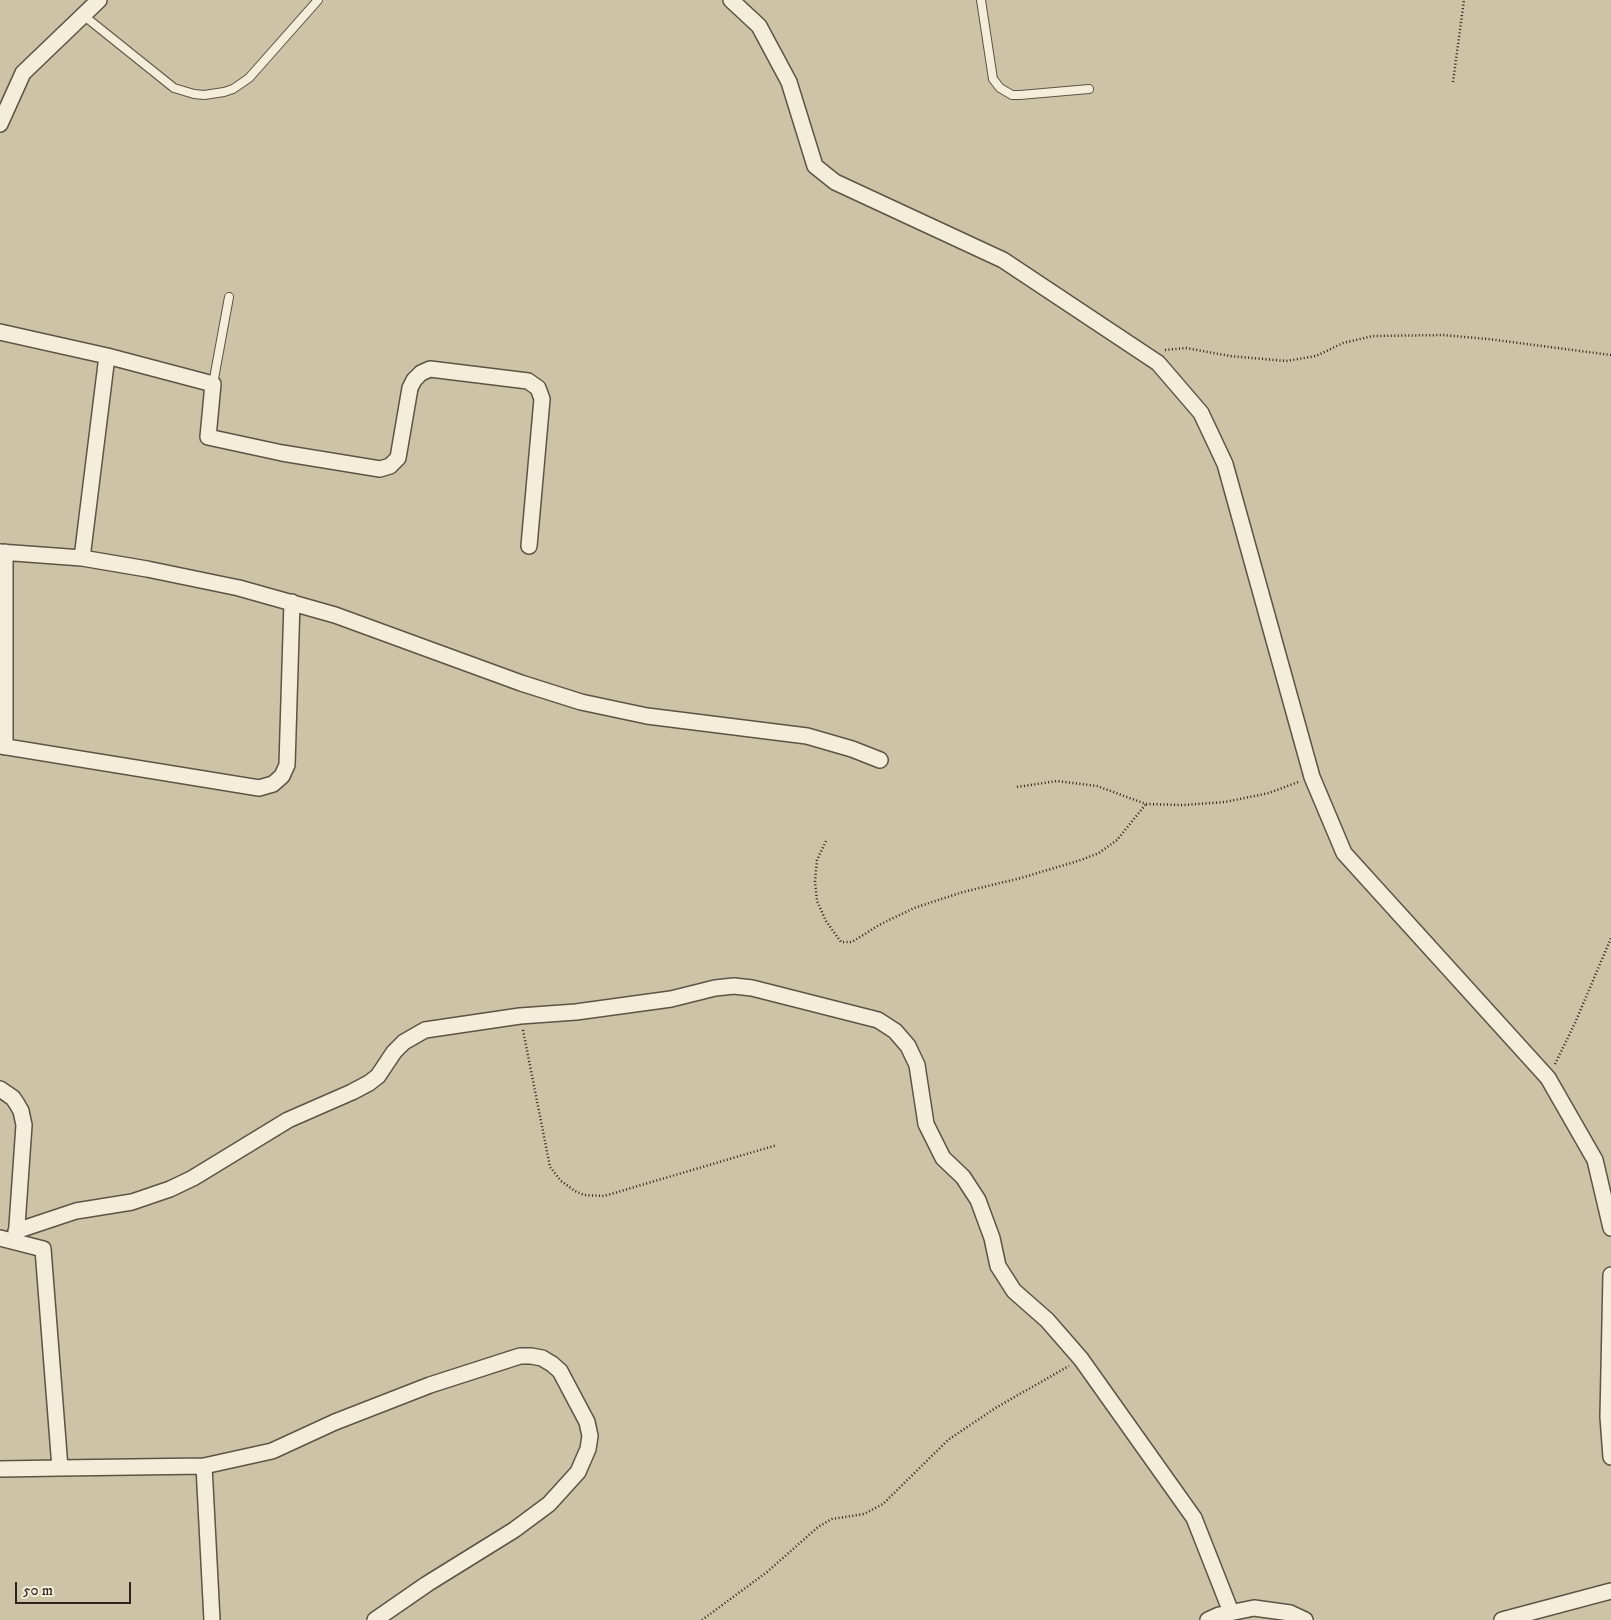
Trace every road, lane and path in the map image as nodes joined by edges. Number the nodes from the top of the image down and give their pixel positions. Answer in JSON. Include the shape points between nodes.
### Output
{"nodes":[{"id":1,"x":99,"y":0,"type":"edge"},
{"id":2,"x":318,"y":0,"type":"edge"},
{"id":3,"x":731,"y":0,"type":"edge"},
{"id":4,"x":981,"y":0,"type":"edge"},
{"id":5,"x":1464,"y":0,"type":"edge"},
{"id":6,"x":84,"y":15,"type":"junction"},
{"id":7,"x":1453,"y":82,"type":"dead end"},
{"id":8,"x":1089,"y":89,"type":"dead end"},
{"id":9,"x":0,"y":124,"type":"edge"},
{"id":10,"x":229,"y":297,"type":"dead end"},
{"id":11,"x":0,"y":332,"type":"edge"},
{"id":12,"x":1142,"y":352,"type":"junction"},
{"id":13,"x":1611,"y":355,"type":"edge"},
{"id":14,"x":107,"y":356,"type":"junction"},
{"id":15,"x":213,"y":384,"type":"junction"},
{"id":16,"x":529,"y":546,"type":"dead end"},
{"id":17,"x":2,"y":552,"type":"edge"},
{"id":18,"x":82,"y":558,"type":"junction"},
{"id":19,"x":292,"y":602,"type":"junction"},
{"id":20,"x":2,"y":747,"type":"edge"},
{"id":21,"x":880,"y":760,"type":"dead end"},
{"id":22,"x":1312,"y":777,"type":"junction"},
{"id":23,"x":1017,"y":787,"type":"dead end"},
{"id":24,"x":1146,"y":804,"type":"junction"},
{"id":25,"x":826,"y":841,"type":"dead end"},
{"id":26,"x":1611,"y":938,"type":"edge"},
{"id":27,"x":520,"y":1016,"type":"junction"},
{"id":28,"x":1548,"y":1078,"type":"junction"},
{"id":29,"x":0,"y":1089,"type":"edge"},
{"id":30,"x":777,"y":1145,"type":"dead end"},
{"id":31,"x":1611,"y":1228,"type":"edge"},
{"id":32,"x":16,"y":1236,"type":"junction"},
{"id":33,"x":0,"y":1238,"type":"edge"},
{"id":34,"x":1611,"y":1275,"type":"edge"},
{"id":35,"x":1081,"y":1359,"type":"junction"},
{"id":36,"x":1611,"y":1457,"type":"edge"},
{"id":37,"x":204,"y":1466,"type":"junction"},
{"id":38,"x":60,"y":1468,"type":"junction"},
{"id":39,"x":0,"y":1469,"type":"edge"},
{"id":40,"x":1611,"y":1591,"type":"edge"},
{"id":41,"x":1231,"y":1612,"type":"junction"},
{"id":42,"x":212,"y":1620,"type":"edge"},
{"id":43,"x":375,"y":1620,"type":"edge"},
{"id":44,"x":702,"y":1620,"type":"edge"},
{"id":45,"x":1208,"y":1620,"type":"edge"},
{"id":46,"x":1305,"y":1620,"type":"edge"},
{"id":47,"x":1502,"y":1620,"type":"edge"}],
"edges":[{"from":1,"to":6,"type":"street"},
{"from":2,"to":6,"type":"lane","via":[[249,78],[224,92],[204,95],[174,88]]},
{"from":3,"to":12,"type":"street","via":[[759,26],[790,82],[815,166],[835,182],[1003,260]]},
{"from":4,"to":8,"type":"lane","via":[[994,79],[1000,88],[1012,95]]},
{"from":5,"to":7,"type":"path"},
{"from":6,"to":9,"type":"street","via":[[23,73]]},
{"from":10,"to":15,"type":"lane"},
{"from":11,"to":14,"type":"street"},
{"from":12,"to":13,"type":"path","via":[[1186,348],[1286,361],[1316,356],[1343,343],[1373,336],[1443,335]]},
{"from":12,"to":22,"type":"street","via":[[1158,362],[1201,413],[1225,464]]},
{"from":14,"to":15,"type":"street"},
{"from":14,"to":18,"type":"street"},
{"from":15,"to":16,"type":"street","via":[[208,437],[380,469],[390,466],[398,458],[410,388],[421,373],[430,369],[528,381],[538,388],[542,399]]},
{"from":17,"to":18,"type":"street"},
{"from":17,"to":20,"type":"street"},
{"from":18,"to":19,"type":"street","via":[[190,577]]},
{"from":19,"to":20,"type":"street","via":[[287,765],[273,784],[259,788]]},
{"from":19,"to":21,"type":"street","via":[[581,702],[647,716],[807,736]]},
{"from":22,"to":24,"type":"path","via":[[1269,793],[1225,802]]},
{"from":22,"to":28,"type":"street","via":[[1344,853]]},
{"from":23,"to":24,"type":"path","via":[[1057,781],[1097,786]]},
{"from":24,"to":25,"type":"path","via":[[1117,840],[1098,853],[914,908],[852,942],[841,942],[818,901],[814,881],[817,860]]},
{"from":26,"to":28,"type":"path"},
{"from":27,"to":30,"type":"path","via":[[550,1167],[575,1191],[604,1196]]},
{"from":27,"to":32,"type":"street","via":[[425,1030],[404,1042],[369,1083],[288,1120],[170,1190],[132,1202],[67,1213]]},
{"from":27,"to":35,"type":"street","via":[[671,999],[734,986],[878,1020],[895,1031],[908,1046],[917,1065],[926,1124],[942,1158],[963,1177],[978,1200],[998,1266],[1014,1291],[1047,1320]]},
{"from":28,"to":31,"type":"street","via":[[1595,1160]]},
{"from":29,"to":32,"type":"street","via":[[13,1098],[21,1110],[24,1125]]},
{"from":32,"to":33,"type":"street"},
{"from":32,"to":38,"type":"street","via":[[43,1249]]},
{"from":34,"to":36,"type":"street","via":[[1608,1417]]},
{"from":35,"to":41,"type":"street","via":[[1194,1518]]},
{"from":35,"to":44,"type":"path","via":[[956,1434],[883,1504],[864,1514],[832,1519],[818,1527],[767,1572]]},
{"from":37,"to":38,"type":"street"},
{"from":37,"to":42,"type":"street"},
{"from":37,"to":43,"type":"street","via":[[272,1451],[430,1385],[520,1356],[542,1358],[552,1364],[560,1372],[587,1422],[588,1449],[578,1472],[548,1504],[514,1530]]},
{"from":38,"to":39,"type":"street"},
{"from":40,"to":47,"type":"street"},
{"from":41,"to":45,"type":"street"},
{"from":41,"to":46,"type":"street","via":[[1254,1608],[1290,1613]]}]}
